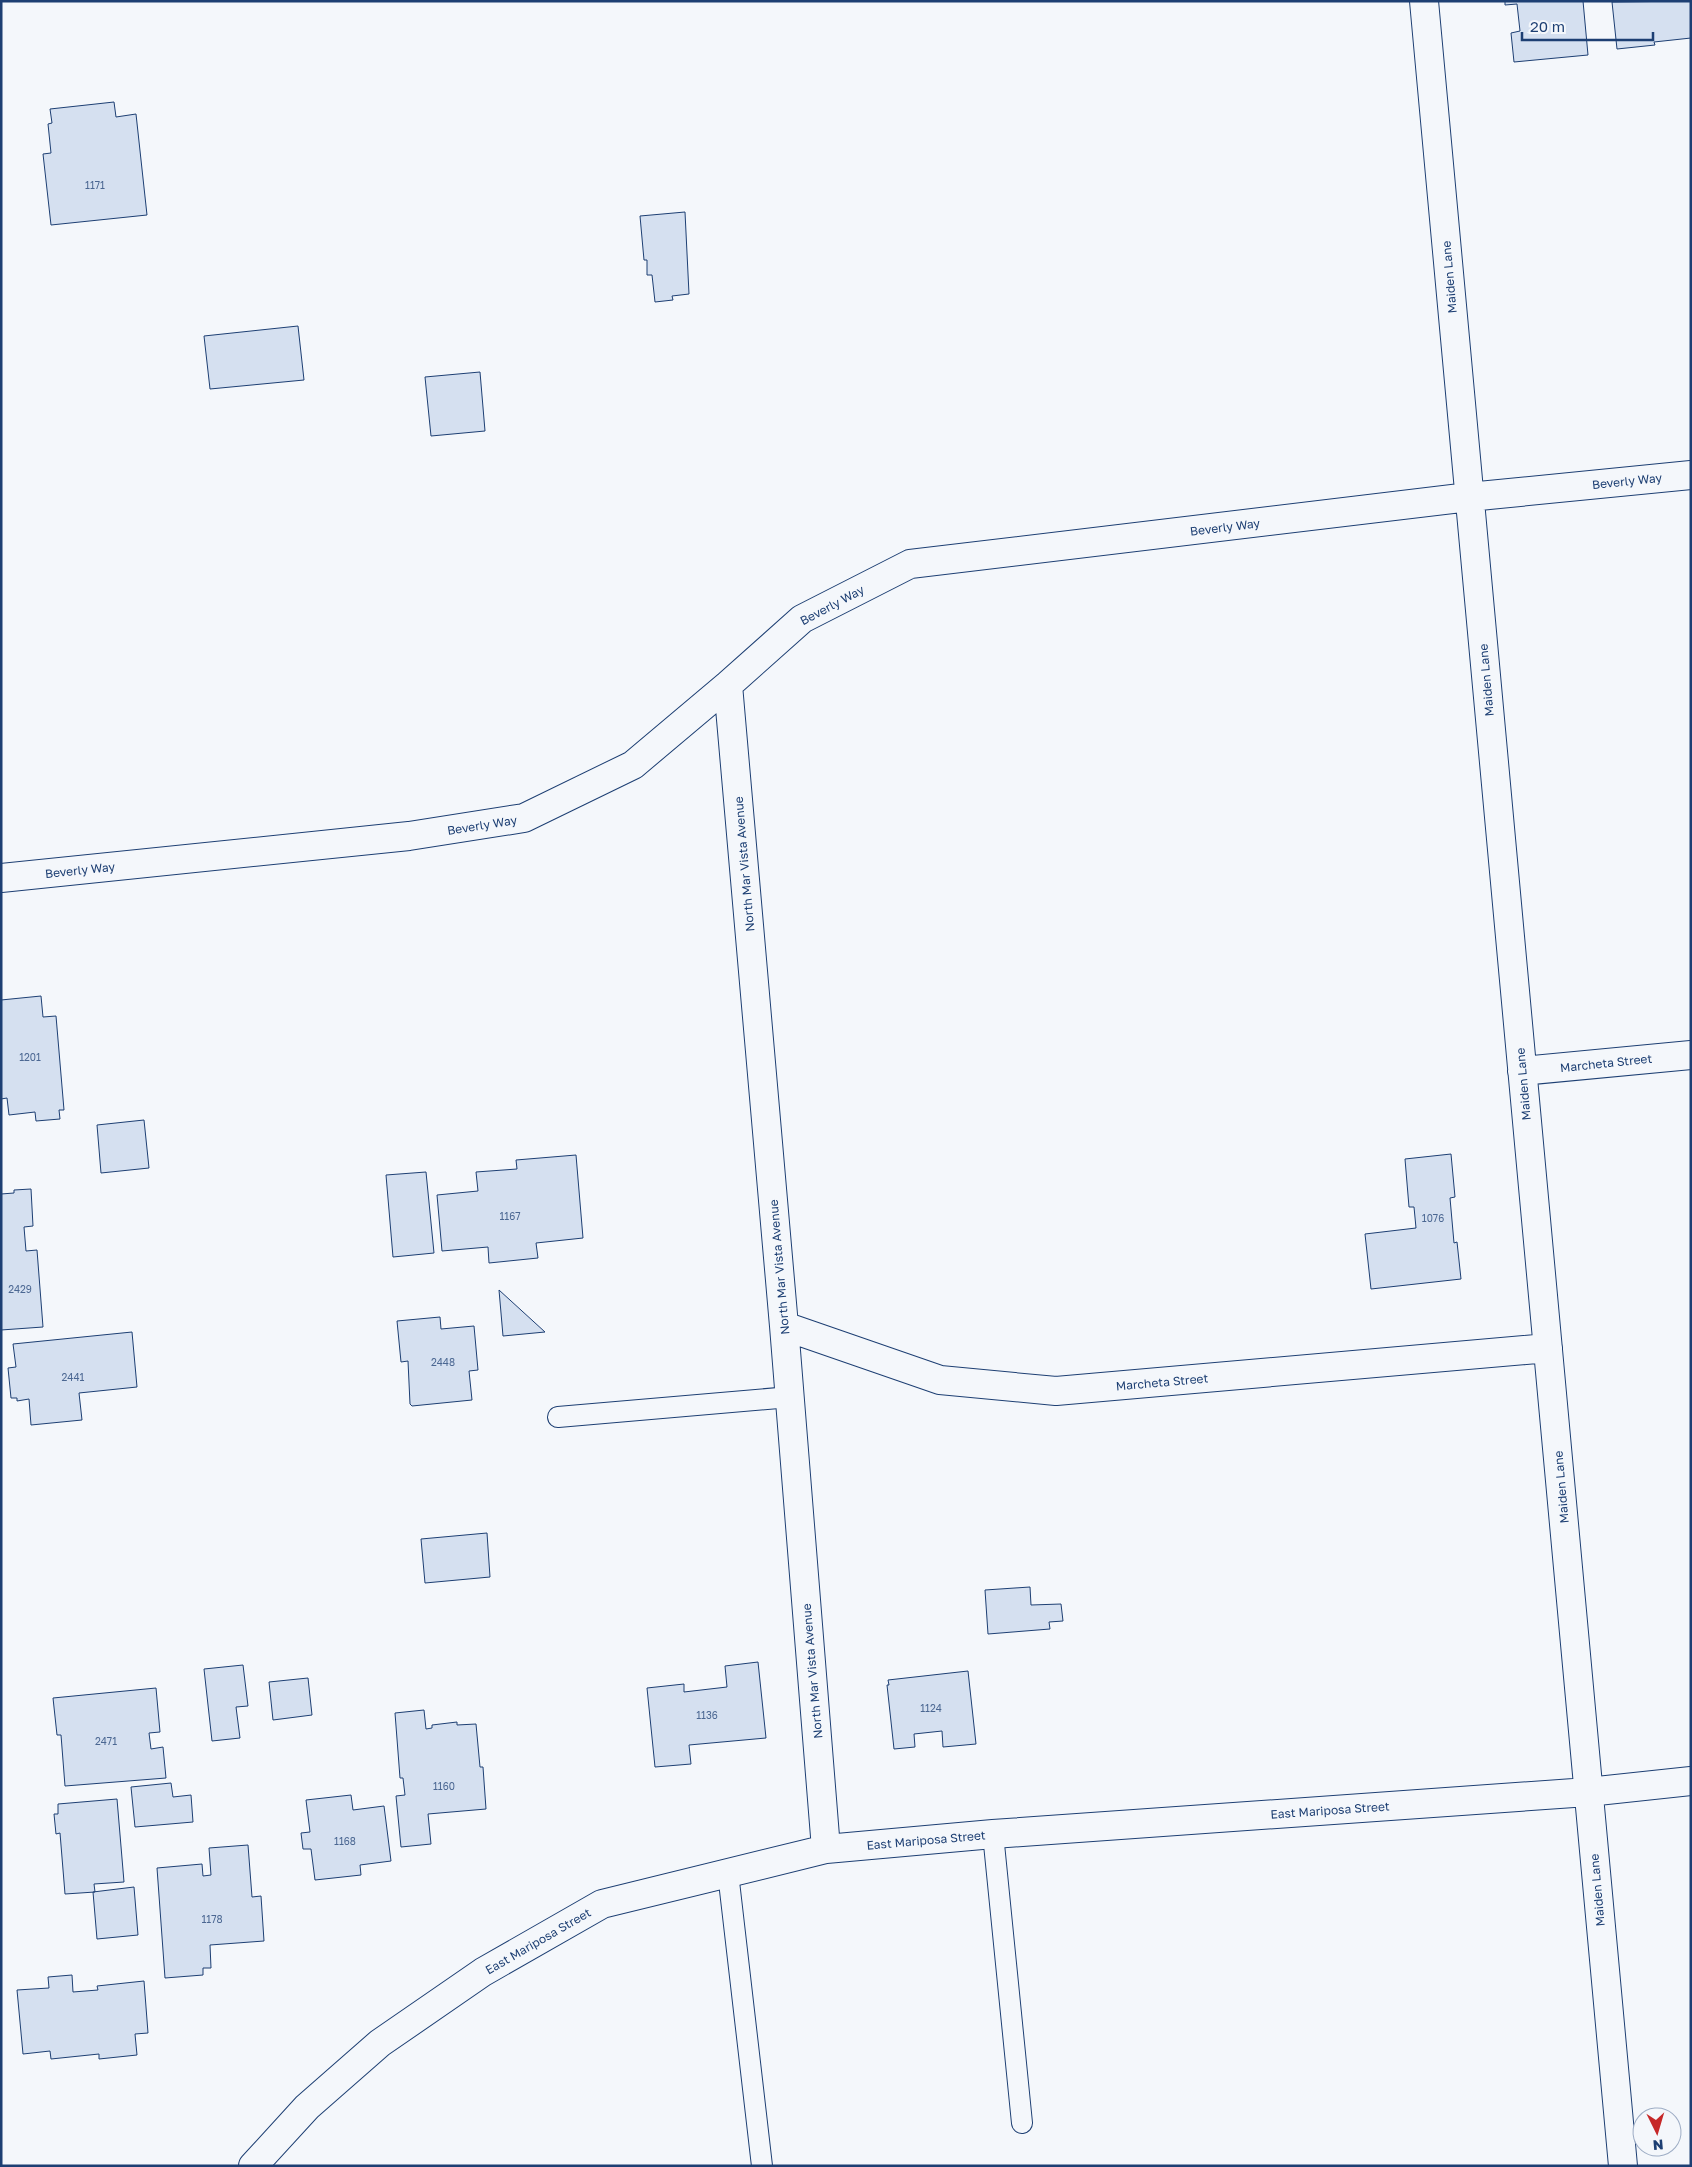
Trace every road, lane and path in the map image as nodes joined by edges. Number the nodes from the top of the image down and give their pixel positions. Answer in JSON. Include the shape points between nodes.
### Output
{"nodes":[{"id":1,"x":1424,"y":1,"type":"edge"},
{"id":2,"x":1691,"y":475,"type":"edge"},
{"id":3,"x":1469,"y":497,"type":"junction"},
{"id":4,"x":728,"y":686,"type":"junction"},
{"id":5,"x":1,"y":878,"type":"edge"},
{"id":6,"x":1691,"y":1055,"type":"edge"},
{"id":7,"x":1522,"y":1072,"type":"junction"},
{"id":8,"x":784,"y":1326,"type":"junction"},
{"id":9,"x":1548,"y":1348,"type":"junction"},
{"id":10,"x":790,"y":1396,"type":"junction"},
{"id":11,"x":558,"y":1417,"type":"dead end"},
{"id":12,"x":1691,"y":1781,"type":"edge"},
{"id":13,"x":1588,"y":1792,"type":"junction"},
{"id":14,"x":993,"y":1834,"type":"junction"},
{"id":15,"x":826,"y":1849,"type":"junction"},
{"id":16,"x":728,"y":1874,"type":"junction"},
{"id":17,"x":1022,"y":2123,"type":"dead end"},
{"id":18,"x":251,"y":2165,"type":"edge"},
{"id":19,"x":762,"y":2166,"type":"edge"},
{"id":20,"x":1623,"y":2166,"type":"edge"}],
"edges":[{"from":1,"to":3,"type":"street","name":"Maiden Lane"},
{"from":2,"to":3,"type":"street","name":"Beverly Way"},
{"from":3,"to":4,"type":"street","name":"Beverly Way","via":[[910,564],[802,619]]},
{"from":3,"to":7,"type":"street","name":"Maiden Lane"},
{"from":4,"to":5,"type":"street","name":"Beverly Way","via":[[633,765],[524,818],[409,836]]},
{"from":4,"to":8,"type":"street","name":"North Mar Vista Avenue"},
{"from":6,"to":7,"type":"street","name":"Marcheta Street"},
{"from":7,"to":9,"type":"street","name":"Maiden Lane"},
{"from":8,"to":9,"type":"street","name":"Marcheta Street","via":[[940,1380],[1056,1391]]},
{"from":8,"to":10,"type":"street","name":"North Mar Vista Avenue"},
{"from":9,"to":13,"type":"street","name":"Maiden Lane"},
{"from":10,"to":11,"type":"lane"},
{"from":10,"to":15,"type":"street","name":"North Mar Vista Avenue"},
{"from":12,"to":13,"type":"street","name":"East Mariposa Street"},
{"from":13,"to":14,"type":"street","name":"East Mariposa Street"},
{"from":13,"to":20,"type":"street","name":"Maiden Lane"},
{"from":14,"to":15,"type":"street","name":"East Mariposa Street"},
{"from":14,"to":17,"type":"lane"},
{"from":15,"to":16,"type":"street","name":"East Mariposa Street"},
{"from":16,"to":18,"type":"street","name":"East Mariposa Street","via":[[602,1904],[483,1972],[380,2043],[307,2107]]},
{"from":16,"to":19,"type":"lane"}]}
